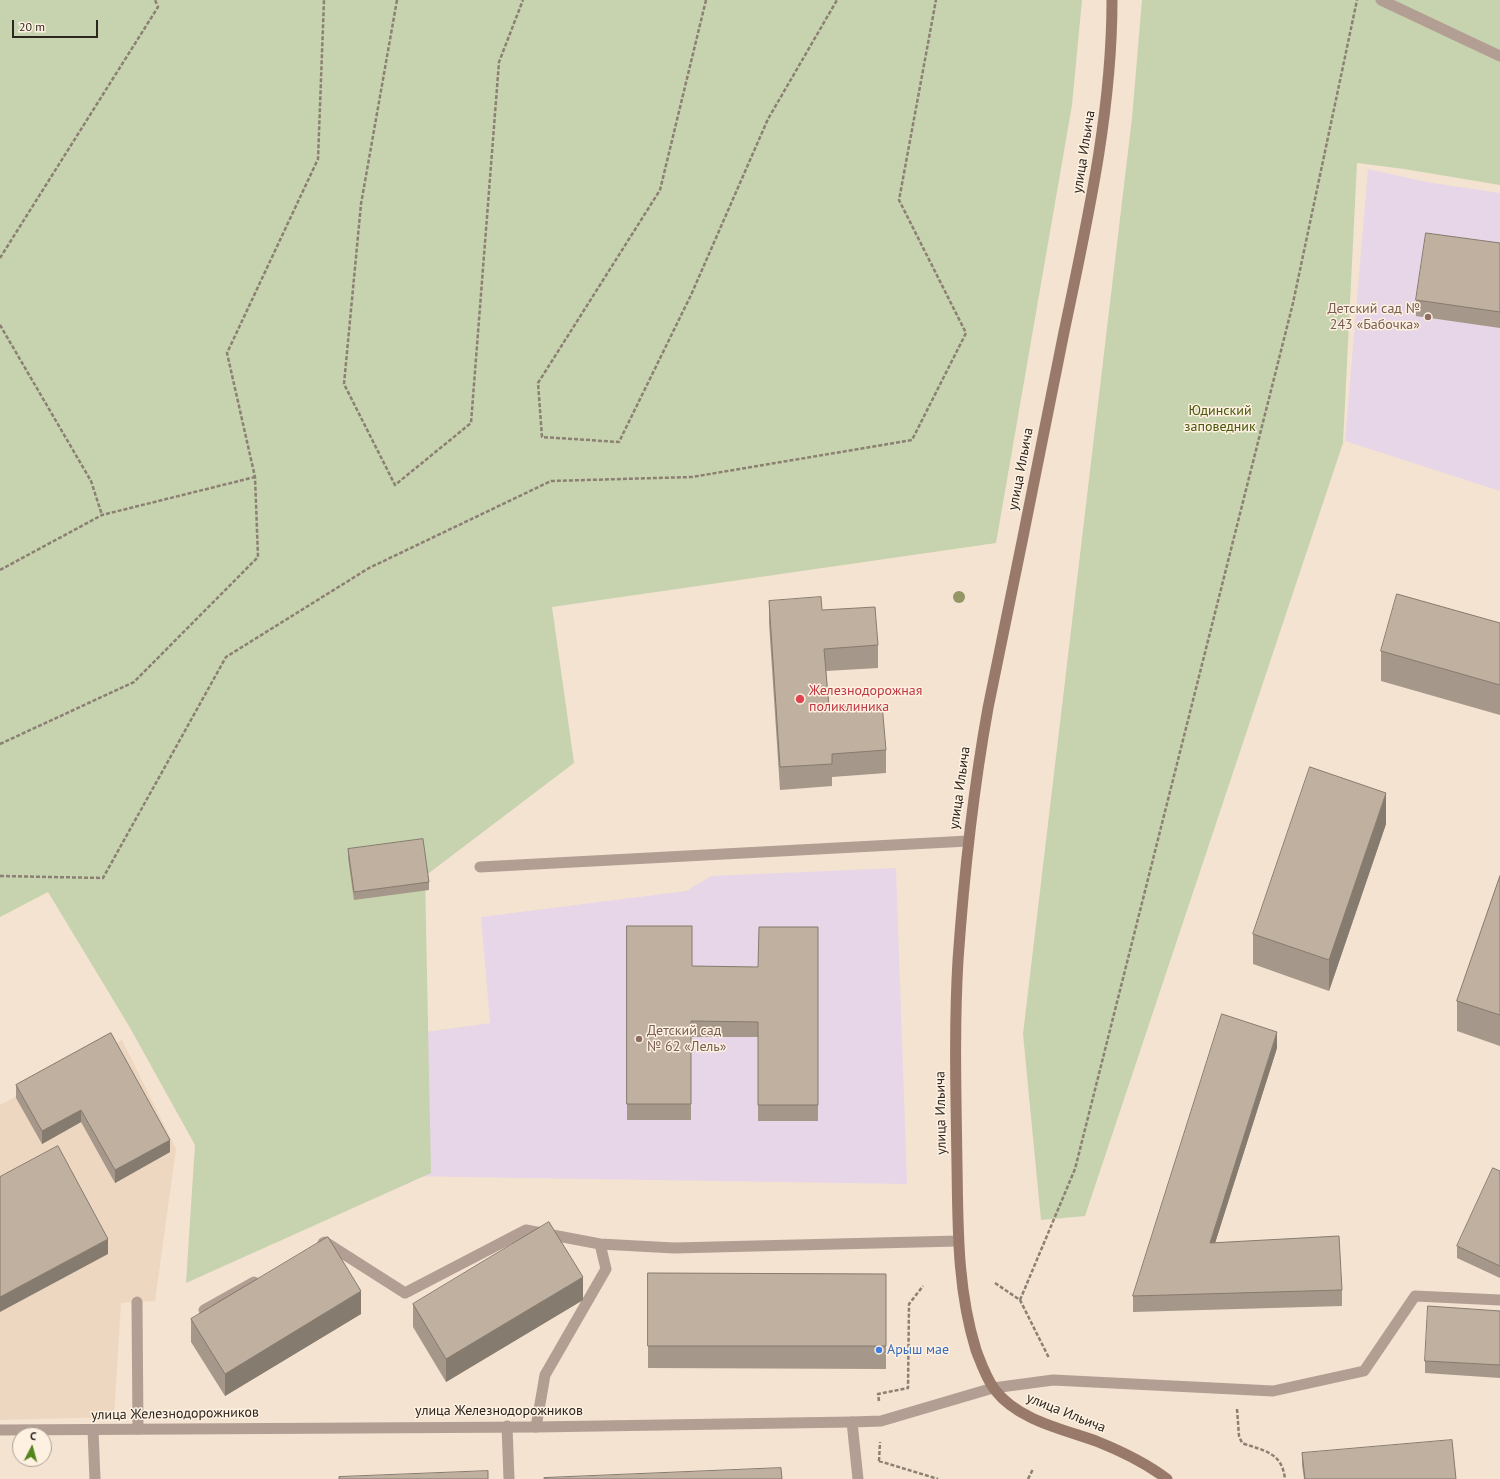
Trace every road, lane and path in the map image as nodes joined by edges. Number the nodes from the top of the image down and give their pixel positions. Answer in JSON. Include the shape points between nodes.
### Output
{"nodes":[{"id":1,"x":155,"y":0,"type":"edge"},
{"id":2,"x":324,"y":0,"type":"edge"},
{"id":3,"x":397,"y":0,"type":"edge"},
{"id":4,"x":523,"y":0,"type":"edge"},
{"id":5,"x":706,"y":0,"type":"edge"},
{"id":6,"x":837,"y":0,"type":"edge"},
{"id":7,"x":936,"y":0,"type":"edge"},
{"id":8,"x":1112,"y":0,"type":"edge"},
{"id":9,"x":1357,"y":0,"type":"edge"},
{"id":10,"x":1381,"y":0,"type":"edge"},
{"id":11,"x":1500,"y":56,"type":"edge"},
{"id":12,"x":0,"y":258,"type":"edge"},
{"id":13,"x":0,"y":324,"type":"edge"},
{"id":14,"x":255,"y":477,"type":"junction"},
{"id":15,"x":102,"y":515,"type":"junction"},
{"id":16,"x":0,"y":570,"type":"edge"},
{"id":17,"x":0,"y":744,"type":"edge"},
{"id":18,"x":968,"y":841,"type":"junction"},
{"id":19,"x":480,"y":867,"type":"dead end"},
{"id":20,"x":0,"y":876,"type":"edge"},
{"id":21,"x":958,"y":1241,"type":"junction"},
{"id":22,"x":600,"y":1244,"type":"junction"},
{"id":23,"x":311,"y":1250,"type":"edge"},
{"id":24,"x":264,"y":1276,"type":"edge"},
{"id":25,"x":995,"y":1283,"type":"dead end"},
{"id":26,"x":924,"y":1286,"type":"dead end"},
{"id":27,"x":1020,"y":1300,"type":"junction"},
{"id":28,"x":1500,"y":1300,"type":"edge"},
{"id":29,"x":137,"y":1302,"type":"dead end"},
{"id":30,"x":204,"y":1310,"type":"edge"},
{"id":31,"x":1049,"y":1358,"type":"dead end"},
{"id":32,"x":994,"y":1388,"type":"junction"},
{"id":33,"x":1236,"y":1389,"type":"junction"},
{"id":34,"x":881,"y":1421,"type":"junction"},
{"id":35,"x":852,"y":1422,"type":"junction"},
{"id":36,"x":507,"y":1426,"type":"junction"},
{"id":37,"x":536,"y":1427,"type":"junction"},
{"id":38,"x":0,"y":1430,"type":"edge"},
{"id":39,"x":93,"y":1430,"type":"junction"},
{"id":40,"x":138,"y":1430,"type":"junction"},
{"id":41,"x":879,"y":1461,"type":"junction"},
{"id":42,"x":879,"y":1467,"type":"dead end"},
{"id":43,"x":1033,"y":1469,"type":"dead end"},
{"id":44,"x":95,"y":1479,"type":"edge"},
{"id":45,"x":509,"y":1479,"type":"edge"},
{"id":46,"x":858,"y":1479,"type":"edge"},
{"id":47,"x":938,"y":1479,"type":"edge"},
{"id":48,"x":1028,"y":1479,"type":"edge"},
{"id":49,"x":1167,"y":1479,"type":"edge"},
{"id":50,"x":1285,"y":1479,"type":"edge"}],
"edges":[{"from":1,"to":12,"type":"path","via":[[158,7]]},
{"from":2,"to":14,"type":"path","via":[[318,159],[227,353]]},
{"from":3,"to":4,"type":"path","via":[[361,204],[344,384],[395,485],[472,424],[499,62]]},
{"from":5,"to":6,"type":"path","via":[[660,190],[538,383],[542,437],[619,442],[691,296],[768,119]]},
{"from":7,"to":20,"type":"path","via":[[900,200],[966,332],[912,440],[692,476],[551,481],[523,494],[369,568],[226,657],[103,878]]},
{"from":8,"to":18,"type":"main road","name":"улица Ильича","via":[[1110,71],[1102,138],[988,708]]},
{"from":9,"to":27,"type":"path","via":[[1293,303],[1075,1169]]},
{"from":10,"to":11,"type":"street"},
{"from":13,"to":15,"type":"path","via":[[91,481]]},
{"from":14,"to":15,"type":"path"},
{"from":14,"to":17,"type":"path","via":[[258,557],[134,682]]},
{"from":15,"to":16,"type":"path"},
{"from":18,"to":19,"type":"street"},
{"from":18,"to":21,"type":"main road","name":"улица Ильича","via":[[958,969],[955,1077]]},
{"from":21,"to":22,"type":"street","via":[[674,1248]]},
{"from":21,"to":32,"type":"main road","name":"улица Ильича","via":[[961,1284],[969,1329],[982,1366]]},
{"from":22,"to":23,"type":"street","via":[[526,1230],[405,1293],[325,1242]]},
{"from":22,"to":37,"type":"street","via":[[606,1269],[545,1375]]},
{"from":24,"to":30,"type":"street"},
{"from":25,"to":27,"type":"path"},
{"from":26,"to":34,"type":"path","via":[[908,1304],[908,1388],[878,1394]]},
{"from":27,"to":31,"type":"path"},
{"from":28,"to":33,"type":"street","name":"улица Железнодорожников","via":[[1415,1296],[1364,1371],[1273,1391]]},
{"from":29,"to":40,"type":"street"},
{"from":32,"to":33,"type":"street","name":"улица Железнодорожников","via":[[1053,1380]]},
{"from":32,"to":34,"type":"street","name":"улица Железнодорожников"},
{"from":32,"to":49,"type":"main road","name":"улица Ильича","via":[[1006,1402],[1026,1415],[1099,1442],[1150,1466]]},
{"from":33,"to":50,"type":"path","via":[[1239,1436],[1242,1443],[1272,1453],[1284,1467]]},
{"from":34,"to":35,"type":"street","name":"улица Железнодорожников"},
{"from":34,"to":41,"type":"path"},
{"from":35,"to":37,"type":"street","name":"улица Железнодорожников"},
{"from":35,"to":46,"type":"street"},
{"from":36,"to":37,"type":"street","name":"улица Железнодорожников"},
{"from":36,"to":40,"type":"street","name":"улица Железнодорожников"},
{"from":36,"to":45,"type":"street"},
{"from":38,"to":39,"type":"street","name":"улица Железнодорожников"},
{"from":39,"to":40,"type":"street","name":"улица Железнодорожников"},
{"from":39,"to":44,"type":"street"},
{"from":41,"to":42,"type":"path"},
{"from":41,"to":47,"type":"path"},
{"from":43,"to":48,"type":"path"}]}
